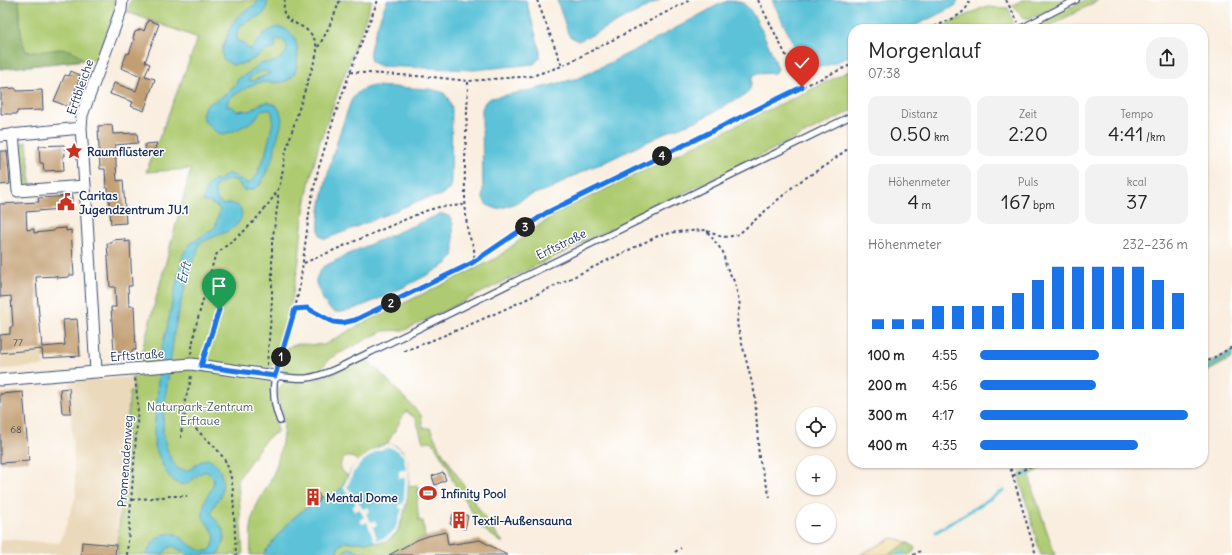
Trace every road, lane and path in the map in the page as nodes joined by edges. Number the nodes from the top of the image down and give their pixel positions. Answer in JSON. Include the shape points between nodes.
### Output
{"nodes":[{"id":1,"x":122,"y":0,"type":"edge"},
{"id":2,"x":285,"y":0,"type":"edge"},
{"id":3,"x":340,"y":0,"type":"edge"},
{"id":4,"x":378,"y":0,"type":"edge"},
{"id":5,"x":537,"y":0,"type":"edge"},
{"id":6,"x":690,"y":0,"type":"edge"},
{"id":7,"x":758,"y":0,"type":"edge"},
{"id":8,"x":970,"y":0,"type":"edge"},
{"id":9,"x":1006,"y":0,"type":"edge"},
{"id":10,"x":1076,"y":0,"type":"edge"},
{"id":11,"x":939,"y":24,"type":"edge"},
{"id":12,"x":1019,"y":24,"type":"edge"},
{"id":13,"x":1030,"y":24,"type":"edge"},
{"id":14,"x":317,"y":48,"type":"junction"},
{"id":15,"x":562,"y":66,"type":"junction"},
{"id":16,"x":848,"y":66,"type":"edge"},
{"id":17,"x":350,"y":72,"type":"junction"},
{"id":18,"x":468,"y":81,"type":"junction"},
{"id":19,"x":802,"y":87,"type":"junction"},
{"id":20,"x":848,"y":117,"type":"edge"},
{"id":21,"x":81,"y":128,"type":"junction"},
{"id":22,"x":13,"y":134,"type":"junction"},
{"id":23,"x":0,"y":136,"type":"edge"},
{"id":24,"x":848,"y":150,"type":"edge"},
{"id":25,"x":85,"y":186,"type":"junction"},
{"id":26,"x":278,"y":191,"type":"junction"},
{"id":27,"x":465,"y":205,"type":"junction"},
{"id":28,"x":706,"y":230,"type":"junction"},
{"id":29,"x":303,"y":263,"type":"junction"},
{"id":30,"x":472,"y":263,"type":"junction"},
{"id":31,"x":295,"y":309,"type":"junction"},
{"id":32,"x":219,"y":310,"type":"dead end"},
{"id":33,"x":1232,"y":347,"type":"edge"},
{"id":34,"x":404,"y":351,"type":"dead end"},
{"id":35,"x":1208,"y":361,"type":"edge"},
{"id":36,"x":192,"y":365,"type":"junction"},
{"id":37,"x":139,"y":369,"type":"junction"},
{"id":38,"x":96,"y":371,"type":"junction"},
{"id":39,"x":271,"y":375,"type":"junction"},
{"id":40,"x":0,"y":380,"type":"edge"},
{"id":41,"x":183,"y":414,"type":"junction"},
{"id":42,"x":280,"y":421,"type":"dead end"},
{"id":43,"x":181,"y":438,"type":"dead end"},
{"id":44,"x":1011,"y":468,"type":"edge"},
{"id":45,"x":1026,"y":468,"type":"edge"},
{"id":46,"x":1013,"y":476,"type":"junction"},
{"id":47,"x":187,"y":496,"type":"dead end"},
{"id":48,"x":770,"y":497,"type":"dead end"},
{"id":49,"x":132,"y":500,"type":"junction"},
{"id":50,"x":681,"y":548,"type":"dead end"},
{"id":51,"x":920,"y":551,"type":"dead end"},
{"id":52,"x":675,"y":552,"type":"dead end"},
{"id":53,"x":127,"y":555,"type":"edge"},
{"id":54,"x":236,"y":555,"type":"edge"},
{"id":55,"x":913,"y":555,"type":"edge"},
{"id":56,"x":1036,"y":555,"type":"edge"}],
"edges":[{"from":1,"to":21,"type":"street","name":"Erftbleiche","via":[[121,10],[82,115]]},
{"from":2,"to":14,"type":"path","via":[[284,15],[313,35]]},
{"from":3,"to":14,"type":"path"},
{"from":4,"to":17,"type":"path"},
{"from":5,"to":15,"type":"path"},
{"from":6,"to":15,"type":"path"},
{"from":7,"to":19,"type":"path"},
{"from":8,"to":11,"type":"path","via":[[967,9],[962,13]]},
{"from":9,"to":12,"type":"path"},
{"from":10,"to":13,"type":"lane"},
{"from":14,"to":26,"type":"path","via":[[291,133]]},
{"from":15,"to":18,"type":"path","via":[[532,76]]},
{"from":16,"to":19,"type":"path"},
{"from":17,"to":18,"type":"path"},
{"from":17,"to":29,"type":"path","via":[[318,170],[310,206]]},
{"from":18,"to":27,"type":"path"},
{"from":19,"to":30,"type":"path","via":[[546,213]]},
{"from":20,"to":39,"type":"lane","name":"Erftstraße","via":[[332,370],[306,378]]},
{"from":21,"to":22,"type":"street"},
{"from":21,"to":25,"type":"street","name":"Erftbleiche"},
{"from":22,"to":23,"type":"street"},
{"from":22,"to":25,"type":"street","via":[[18,191]]},
{"from":24,"to":28,"type":"path","via":[[796,184],[739,234],[728,238]]},
{"from":25,"to":38,"type":"street","name":"Erftbleiche"},
{"from":26,"to":36,"type":"path","via":[[254,221],[216,256],[194,329]]},
{"from":26,"to":39,"type":"path","via":[[272,243]]},
{"from":27,"to":29,"type":"path","via":[[439,206],[425,211]]},
{"from":27,"to":30,"type":"path","via":[[475,255]]},
{"from":28,"to":34,"type":"path","via":[[658,236],[466,326]]},
{"from":28,"to":48,"type":"path","via":[[723,252],[726,266],[735,283],[740,305],[737,324],[755,395],[759,458]]},
{"from":29,"to":31,"type":"path"},
{"from":30,"to":31,"type":"path","via":[[355,320],[333,322],[307,308]]},
{"from":31,"to":39,"type":"path"},
{"from":32,"to":36,"type":"path"},
{"from":33,"to":35,"type":"path"},
{"from":36,"to":37,"type":"street","name":"Erftstraße"},
{"from":36,"to":39,"type":"street","name":"Erftstraße"},
{"from":36,"to":41,"type":"path"},
{"from":37,"to":38,"type":"street","name":"Erftstraße"},
{"from":37,"to":49,"type":"path","name":"Promenadenweg"},
{"from":38,"to":40,"type":"street","name":"Erftstraße"},
{"from":39,"to":42,"type":"lane","via":[[273,397]]},
{"from":41,"to":43,"type":"path"},
{"from":41,"to":54,"type":"path","via":[[193,428],[218,451],[227,466],[232,482]]},
{"from":44,"to":46,"type":"path"},
{"from":45,"to":46,"type":"path"},
{"from":46,"to":56,"type":"path"},
{"from":47,"to":49,"type":"path"},
{"from":49,"to":53,"type":"path","name":"Promenadenweg"},
{"from":50,"to":52,"type":"path"},
{"from":51,"to":55,"type":"path"}]}
